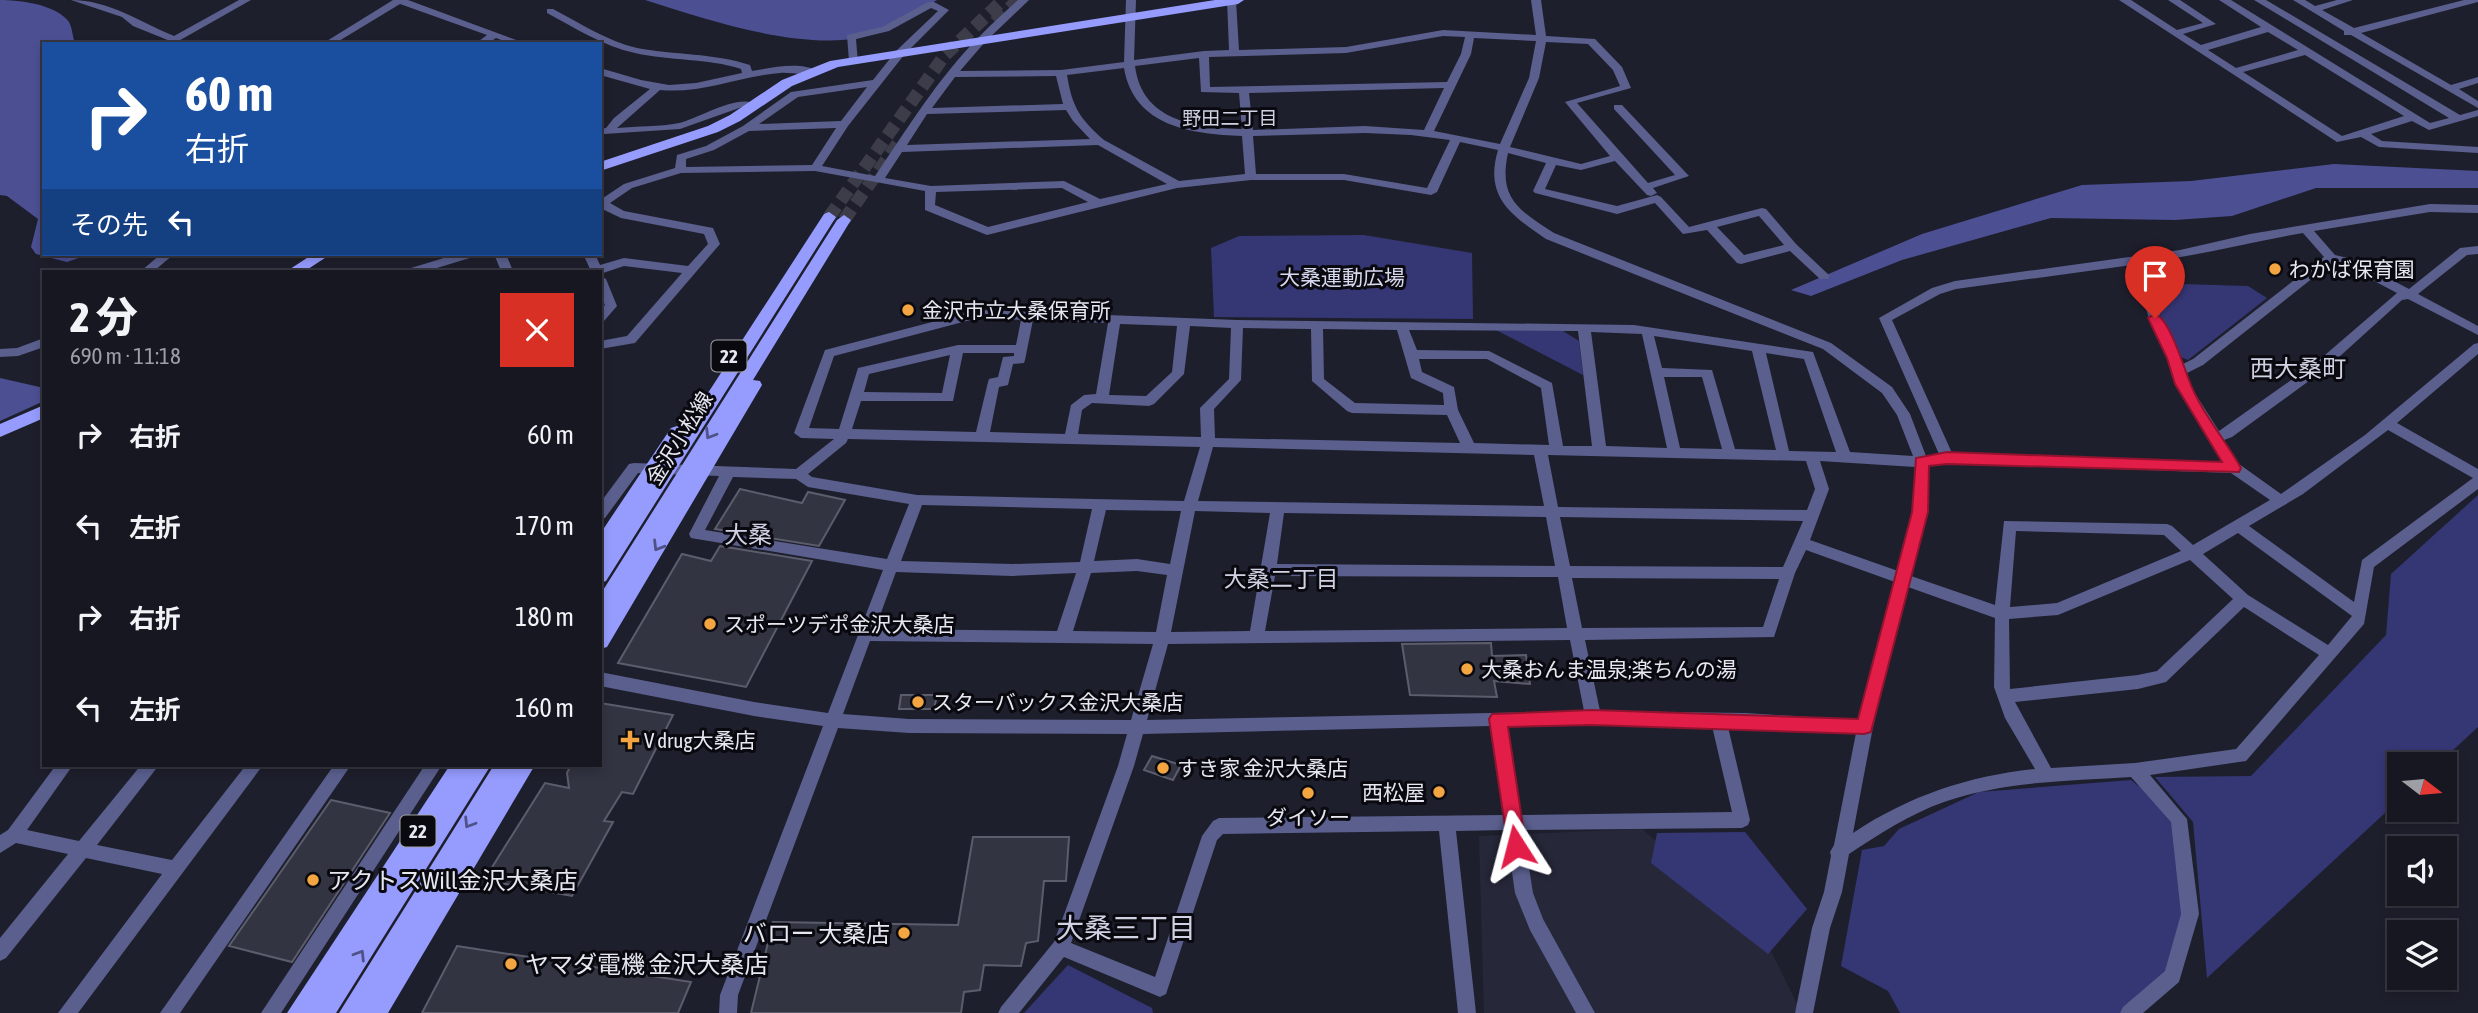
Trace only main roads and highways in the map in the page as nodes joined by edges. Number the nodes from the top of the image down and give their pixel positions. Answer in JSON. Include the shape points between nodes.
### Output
{"nodes":[{"id":1,"x":1234,"y":1,"type":"edge"},
{"id":2,"x":602,"y":166,"type":"edge"},
{"id":3,"x":836,"y":218,"type":"tunnel mouth"},
{"id":4,"x":321,"y":256,"type":"edge"},
{"id":5,"x":812,"y":256,"type":"junction"},
{"id":6,"x":297,"y":270,"type":"edge"},
{"id":7,"x":42,"y":412,"type":"edge"},
{"id":8,"x":0,"y":431,"type":"edge"},
{"id":9,"x":663,"y":466,"type":"junction"},
{"id":10,"x":699,"y":466,"type":"junction"},
{"id":11,"x":602,"y":546,"type":"edge"},
{"id":12,"x":602,"y":573,"type":"edge"},
{"id":13,"x":602,"y":608,"type":"edge"},
{"id":14,"x":602,"y":638,"type":"edge"},
{"id":15,"x":460,"y":767,"type":"edge"},
{"id":16,"x":480,"y":767,"type":"edge"},
{"id":17,"x":504,"y":767,"type":"edge"},
{"id":18,"x":524,"y":767,"type":"edge"},
{"id":19,"x":300,"y":1013,"type":"edge"},
{"id":20,"x":323,"y":1013,"type":"edge"},
{"id":21,"x":350,"y":1013,"type":"edge"},
{"id":22,"x":374,"y":1013,"type":"edge"}],
"edges":[{"from":1,"to":2,"type":"main road","via":[[812,71],[713,129]]},
{"from":3,"to":5,"type":"main road","name":"金沢小松線","number":"22"},
{"from":4,"to":6,"type":"main road"},
{"from":5,"to":9,"type":"main road","name":"金沢小松線","number":"22"},
{"from":5,"to":10,"type":"main road","number":"22","one_way":true,"via":[[789,321]]},
{"from":7,"to":8,"type":"main road"},
{"from":9,"to":11,"type":"main road","number":"22","via":[[641,488]]},
{"from":9,"to":12,"type":"main road","name":"金沢小松線","number":"22"},
{"from":10,"to":13,"type":"main road","name":"金沢小松線","number":"22"},
{"from":10,"to":14,"type":"main road","number":"22","one_way":true,"via":[[693,488]]},
{"from":15,"to":19,"type":"main road","number":"22"},
{"from":20,"to":16,"type":"main road","number":"22","one_way":true},
{"from":17,"to":21,"type":"main road","number":"22","one_way":true},
{"from":18,"to":22,"type":"main road"}]}
